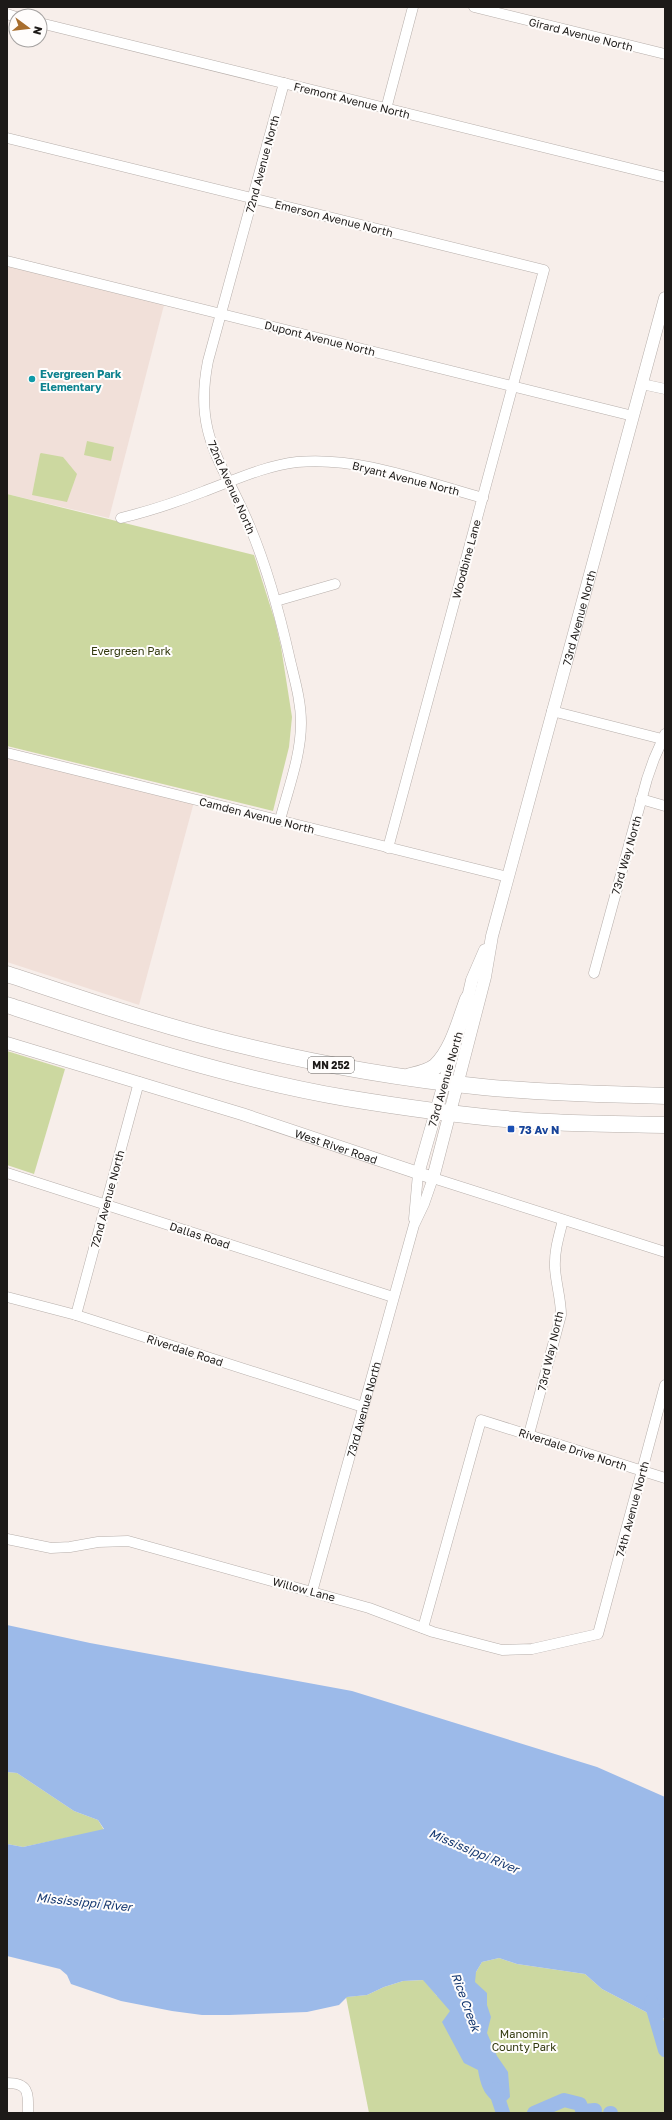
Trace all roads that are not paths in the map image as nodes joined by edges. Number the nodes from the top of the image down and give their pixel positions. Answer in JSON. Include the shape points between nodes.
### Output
{"nodes":[{"id":1,"x":413,"y":7,"type":"edge"},
{"id":2,"x":474,"y":7,"type":"edge"},
{"id":3,"x":48,"y":25,"type":"edge"},
{"id":4,"x":665,"y":54,"type":"edge"},
{"id":5,"x":284,"y":83,"type":"junction"},
{"id":6,"x":386,"y":109,"type":"junction"},
{"id":7,"x":7,"y":138,"type":"edge"},
{"id":8,"x":665,"y":178,"type":"edge"},
{"id":9,"x":253,"y":198,"type":"junction"},
{"id":10,"x":7,"y":261,"type":"edge"},
{"id":11,"x":544,"y":270,"type":"joint"},
{"id":12,"x":665,"y":298,"type":"edge"},
{"id":13,"x":222,"y":314,"type":"junction"},
{"id":14,"x":642,"y":384,"type":"junction"},
{"id":15,"x":513,"y":386,"type":"junction"},
{"id":16,"x":665,"y":389,"type":"edge"},
{"id":17,"x":633,"y":416,"type":"junction"},
{"id":18,"x":229,"y":482,"type":"junction"},
{"id":19,"x":483,"y":498,"type":"junction"},
{"id":20,"x":121,"y":518,"type":"dead end"},
{"id":21,"x":335,"y":584,"type":"dead end"},
{"id":22,"x":276,"y":601,"type":"junction"},
{"id":23,"x":552,"y":711,"type":"junction"},
{"id":24,"x":664,"y":737,"type":"edge"},
{"id":25,"x":7,"y":753,"type":"edge"},
{"id":26,"x":641,"y":800,"type":"junction"},
{"id":27,"x":665,"y":806,"type":"edge"},
{"id":28,"x":280,"y":820,"type":"junction"},
{"id":29,"x":388,"y":848,"type":"junction"},
{"id":30,"x":508,"y":877,"type":"junction"},
{"id":31,"x":492,"y":936,"type":"junction"},
{"id":32,"x":594,"y":973,"type":"dead end"},
{"id":33,"x":7,"y":974,"type":"edge"},
{"id":34,"x":468,"y":999,"type":"junction"},
{"id":35,"x":7,"y":1005,"type":"edge"},
{"id":36,"x":7,"y":1043,"type":"edge"},
{"id":37,"x":404,"y":1077,"type":"junction"},
{"id":38,"x":139,"y":1082,"type":"junction"},
{"id":39,"x":452,"y":1083,"type":"junction"},
{"id":40,"x":665,"y":1096,"type":"edge"},
{"id":41,"x":444,"y":1112,"type":"junction"},
{"id":42,"x":665,"y":1125,"type":"edge"},
{"id":43,"x":7,"y":1174,"type":"edge"},
{"id":44,"x":418,"y":1174,"type":"junction"},
{"id":45,"x":433,"y":1178,"type":"junction"},
{"id":46,"x":105,"y":1205,"type":"junction"},
{"id":47,"x":563,"y":1220,"type":"junction"},
{"id":48,"x":414,"y":1225,"type":"junction"},
{"id":49,"x":665,"y":1252,"type":"edge"},
{"id":50,"x":7,"y":1297,"type":"edge"},
{"id":51,"x":393,"y":1297,"type":"junction"},
{"id":52,"x":76,"y":1315,"type":"junction"},
{"id":53,"x":665,"y":1385,"type":"edge"},
{"id":54,"x":363,"y":1407,"type":"junction"},
{"id":55,"x":530,"y":1434,"type":"junction"},
{"id":56,"x":642,"y":1471,"type":"junction"},
{"id":57,"x":665,"y":1478,"type":"edge"},
{"id":58,"x":7,"y":1540,"type":"edge"},
{"id":59,"x":312,"y":1592,"type":"junction"},
{"id":60,"x":423,"y":1628,"type":"junction"},
{"id":61,"x":598,"y":1634,"type":"joint"},
{"id":62,"x":7,"y":2083,"type":"edge"},
{"id":63,"x":28,"y":2113,"type":"edge"}],
"edges":[{"from":1,"to":6,"type":"street"},
{"from":2,"to":4,"type":"street","name":"Girard Avenue North"},
{"from":3,"to":5,"type":"street","name":"Fremont Avenue North"},
{"from":5,"to":6,"type":"street","name":"Fremont Avenue North"},
{"from":5,"to":9,"type":"street","name":"72nd Avenue North"},
{"from":6,"to":8,"type":"street","name":"Fremont Avenue North"},
{"from":7,"to":9,"type":"street","name":"Emerson Avenue North"},
{"from":9,"to":11,"type":"street","name":"Emerson Avenue North"},
{"from":9,"to":13,"type":"street","name":"72nd Avenue North"},
{"from":10,"to":13,"type":"street","name":"Dupont Avenue North"},
{"from":11,"to":15,"type":"street","name":"Woodbine Lane"},
{"from":12,"to":14,"type":"street","name":"73rd Avenue North"},
{"from":13,"to":15,"type":"street","name":"Dupont Avenue North"},
{"from":13,"to":18,"type":"street","name":"72nd Avenue North","via":[[208,361],[203,403],[211,443]]},
{"from":14,"to":16,"type":"street"},
{"from":14,"to":17,"type":"street","name":"73rd Avenue North"},
{"from":15,"to":17,"type":"street","name":"Dupont Avenue North"},
{"from":15,"to":19,"type":"street","name":"Woodbine Lane"},
{"from":17,"to":23,"type":"street","name":"73rd Avenue North"},
{"from":18,"to":19,"type":"street","name":"Bryant Avenue North","via":[[271,467],[321,461],[371,468]]},
{"from":18,"to":20,"type":"street","name":"Bryant Avenue North","via":[[165,506]]},
{"from":18,"to":22,"type":"street","name":"72nd Avenue North","via":[[262,555]]},
{"from":19,"to":29,"type":"street","name":"Woodbine Lane"},
{"from":21,"to":22,"type":"street"},
{"from":22,"to":28,"type":"street","name":"72nd Avenue North","via":[[300,702],[301,723],[299,743]]},
{"from":23,"to":24,"type":"street"},
{"from":23,"to":30,"type":"street","name":"73rd Avenue North"},
{"from":24,"to":26,"type":"street","name":"73rd Way North"},
{"from":25,"to":28,"type":"street","name":"Camden Avenue North"},
{"from":26,"to":27,"type":"street"},
{"from":26,"to":32,"type":"street","name":"73rd Way North"},
{"from":28,"to":29,"type":"street","name":"Camden Avenue North"},
{"from":29,"to":30,"type":"street","name":"Camden Avenue North"},
{"from":30,"to":31,"type":"street","name":"73rd Avenue North"},
{"from":31,"to":34,"type":"street","name":"73rd Avenue North","via":[[477,968]]},
{"from":31,"to":39,"type":"street","name":"73rd Avenue North","via":[[485,977]]},
{"from":33,"to":37,"type":"highway","number":"MN 252","via":[[128,1014],[251,1048]]},
{"from":34,"to":37,"type":"highway","via":[[452,1040],[440,1061],[428,1071]]},
{"from":34,"to":39,"type":"street","name":"73rd Avenue North"},
{"from":35,"to":41,"type":"highway","via":[[122,1042],[248,1077],[344,1097]]},
{"from":36,"to":38,"type":"street","name":"West River Road"},
{"from":37,"to":39,"type":"highway","number":"MN 252"},
{"from":38,"to":44,"type":"street","name":"West River Road"},
{"from":38,"to":46,"type":"street","name":"72nd Avenue North"},
{"from":39,"to":40,"type":"highway","number":"MN 252","via":[[551,1092]]},
{"from":39,"to":41,"type":"street","name":"73rd Avenue North"},
{"from":41,"to":42,"type":"highway","via":[[550,1122]]},
{"from":41,"to":44,"type":"street","name":"73rd Avenue North"},
{"from":41,"to":45,"type":"street","name":"73rd Avenue North"},
{"from":43,"to":46,"type":"street","name":"Dallas Road"},
{"from":44,"to":45,"type":"street","name":"West River Road"},
{"from":44,"to":48,"type":"street","name":"73rd Avenue North"},
{"from":45,"to":47,"type":"street","name":"West River Road"},
{"from":45,"to":48,"type":"street","name":"73rd Avenue North"},
{"from":46,"to":51,"type":"street","name":"Dallas Road"},
{"from":46,"to":52,"type":"street","name":"72nd Avenue North"},
{"from":47,"to":49,"type":"street","name":"West River Road"},
{"from":47,"to":55,"type":"street","name":"73rd Way North","via":[[555,1269],[561,1314]]},
{"from":48,"to":51,"type":"street","name":"73rd Avenue North"},
{"from":50,"to":52,"type":"street","name":"Riverdale Road"},
{"from":51,"to":54,"type":"street","name":"73rd Avenue North"},
{"from":52,"to":54,"type":"street","name":"Riverdale Road"},
{"from":53,"to":56,"type":"street","name":"74th Avenue North"},
{"from":54,"to":59,"type":"street","name":"73rd Avenue North"},
{"from":55,"to":56,"type":"street","name":"Riverdale Drive North"},
{"from":55,"to":60,"type":"street","name":"Riverdale Drive North","via":[[481,1420]]},
{"from":56,"to":57,"type":"street","name":"Riverdale Drive North"},
{"from":56,"to":61,"type":"street","name":"74th Avenue North"},
{"from":58,"to":59,"type":"street","name":"Willow Lane","via":[[51,1548],[128,1541]]},
{"from":59,"to":60,"type":"street","name":"Willow Lane","via":[[382,1612]]},
{"from":60,"to":61,"type":"street","name":"Willow Lane","via":[[487,1647],[516,1651]]},
{"from":62,"to":63,"type":"street","via":[[15,2083],[26,2089]]}]}
